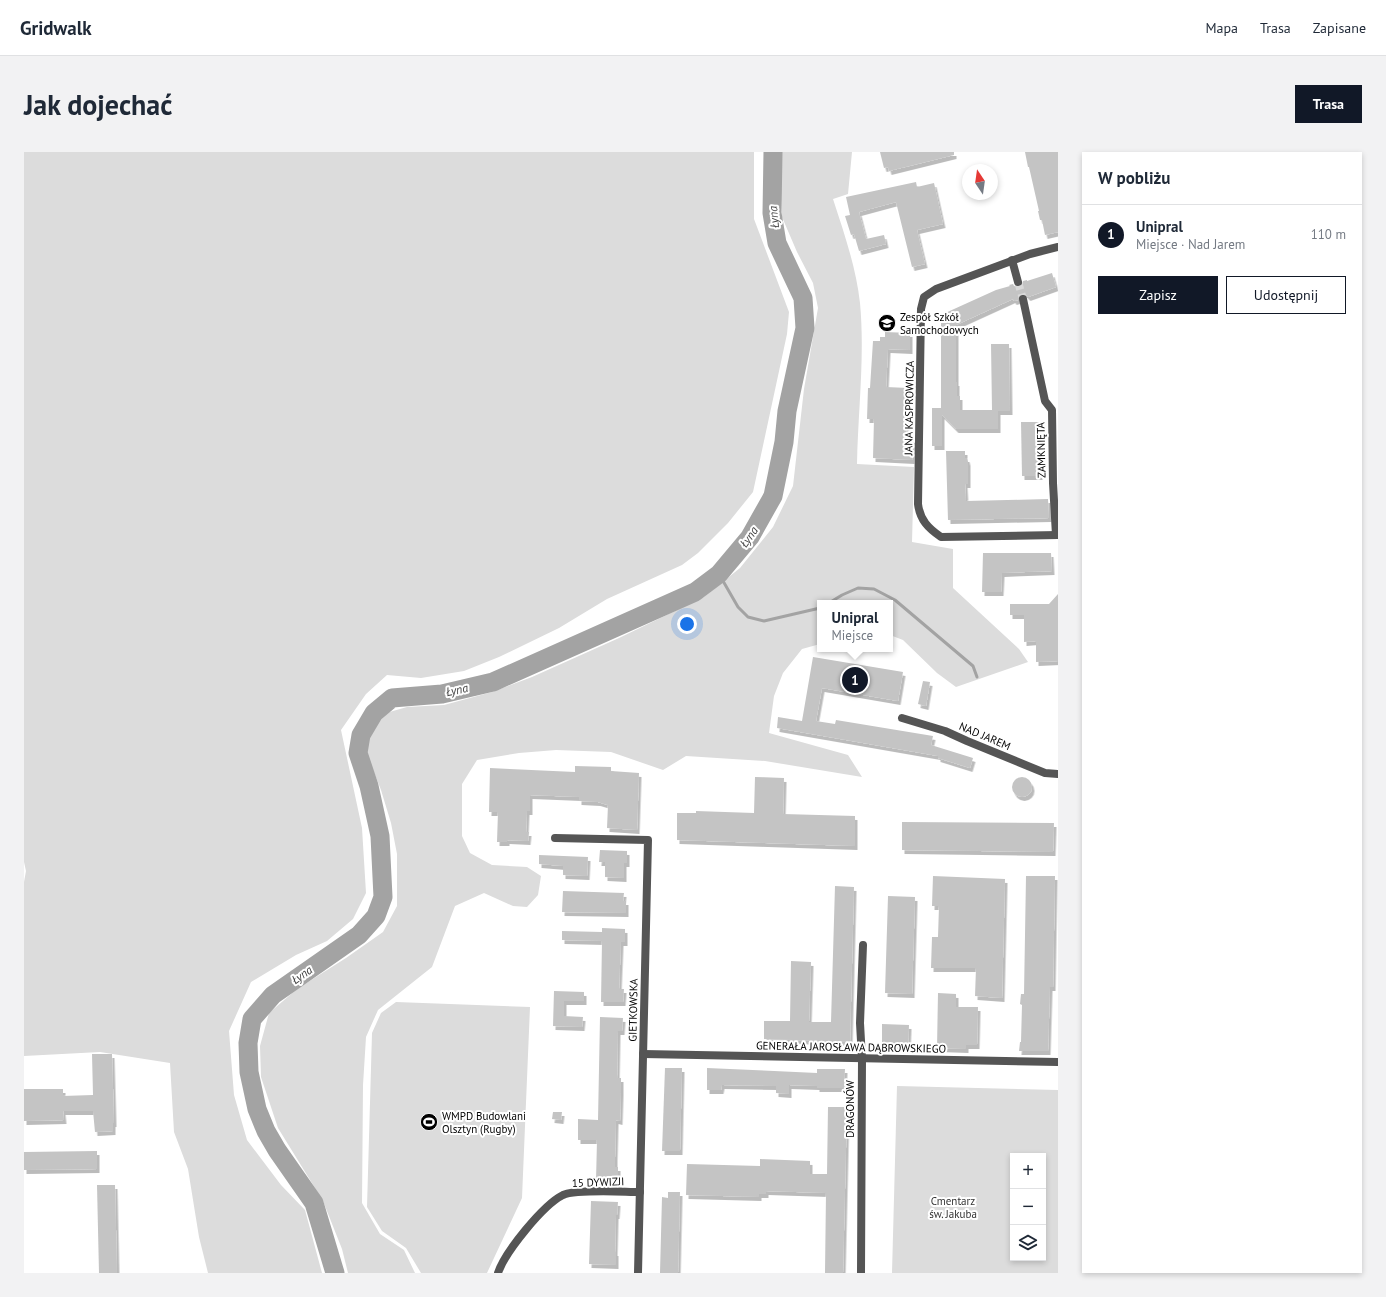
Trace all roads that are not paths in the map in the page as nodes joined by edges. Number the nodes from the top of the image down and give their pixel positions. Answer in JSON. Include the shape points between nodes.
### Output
{"nodes":[{"id":1,"x":1058,"y":247,"type":"edge"},
{"id":2,"x":1012,"y":260,"type":"junction"},
{"id":3,"x":1018,"y":282,"type":"tunnel mouth"},
{"id":4,"x":1023,"y":299,"type":"tunnel mouth"},
{"id":5,"x":1057,"y":535,"type":"edge"},
{"id":6,"x":902,"y":718,"type":"dead end"},
{"id":7,"x":1058,"y":774,"type":"edge"},
{"id":8,"x":555,"y":838,"type":"dead end"},
{"id":9,"x":863,"y":945,"type":"dead end"},
{"id":10,"x":643,"y":1054,"type":"junction"},
{"id":11,"x":862,"y":1059,"type":"junction"},
{"id":12,"x":1058,"y":1062,"type":"edge"},
{"id":13,"x":640,"y":1192,"type":"junction"},
{"id":14,"x":498,"y":1273,"type":"edge"},
{"id":15,"x":638,"y":1273,"type":"edge"},
{"id":16,"x":860,"y":1273,"type":"edge"}],
"edges":[{"from":1,"to":2,"type":"street","name":"JANA KASPROWICZA"},
{"from":2,"to":3,"type":"street"},
{"from":2,"to":5,"type":"street","name":"JANA KASPROWICZA","via":[[936,289],[924,297],[921,309],[919,513],[927,526],[941,537]]},
{"from":4,"to":5,"type":"street","name":"ZAMKNIĘTA","via":[[1045,401],[1052,410]]},
{"from":6,"to":7,"type":"street","name":"NAD JAREM","via":[[945,731],[1045,773]]},
{"from":8,"to":10,"type":"street","name":"GIETKOWSKA","via":[[648,840]]},
{"from":9,"to":11,"type":"street","name":"DRAGONÓW","via":[[860,1022]]},
{"from":10,"to":11,"type":"street","name":"GENERAŁA JAROSŁAWA DĄBROWSKIEGO"},
{"from":10,"to":13,"type":"street","name":"GIETKOWSKA"},
{"from":11,"to":12,"type":"street","name":"GENERAŁA JAROSŁAWA DĄBROWSKIEGO"},
{"from":11,"to":16,"type":"street","name":"DRAGONÓW"},
{"from":13,"to":14,"type":"street","name":"15 DYWIZJI","via":[[582,1192],[563,1195],[523,1232]]},
{"from":13,"to":15,"type":"street","name":"GIETKOWSKA"}]}
